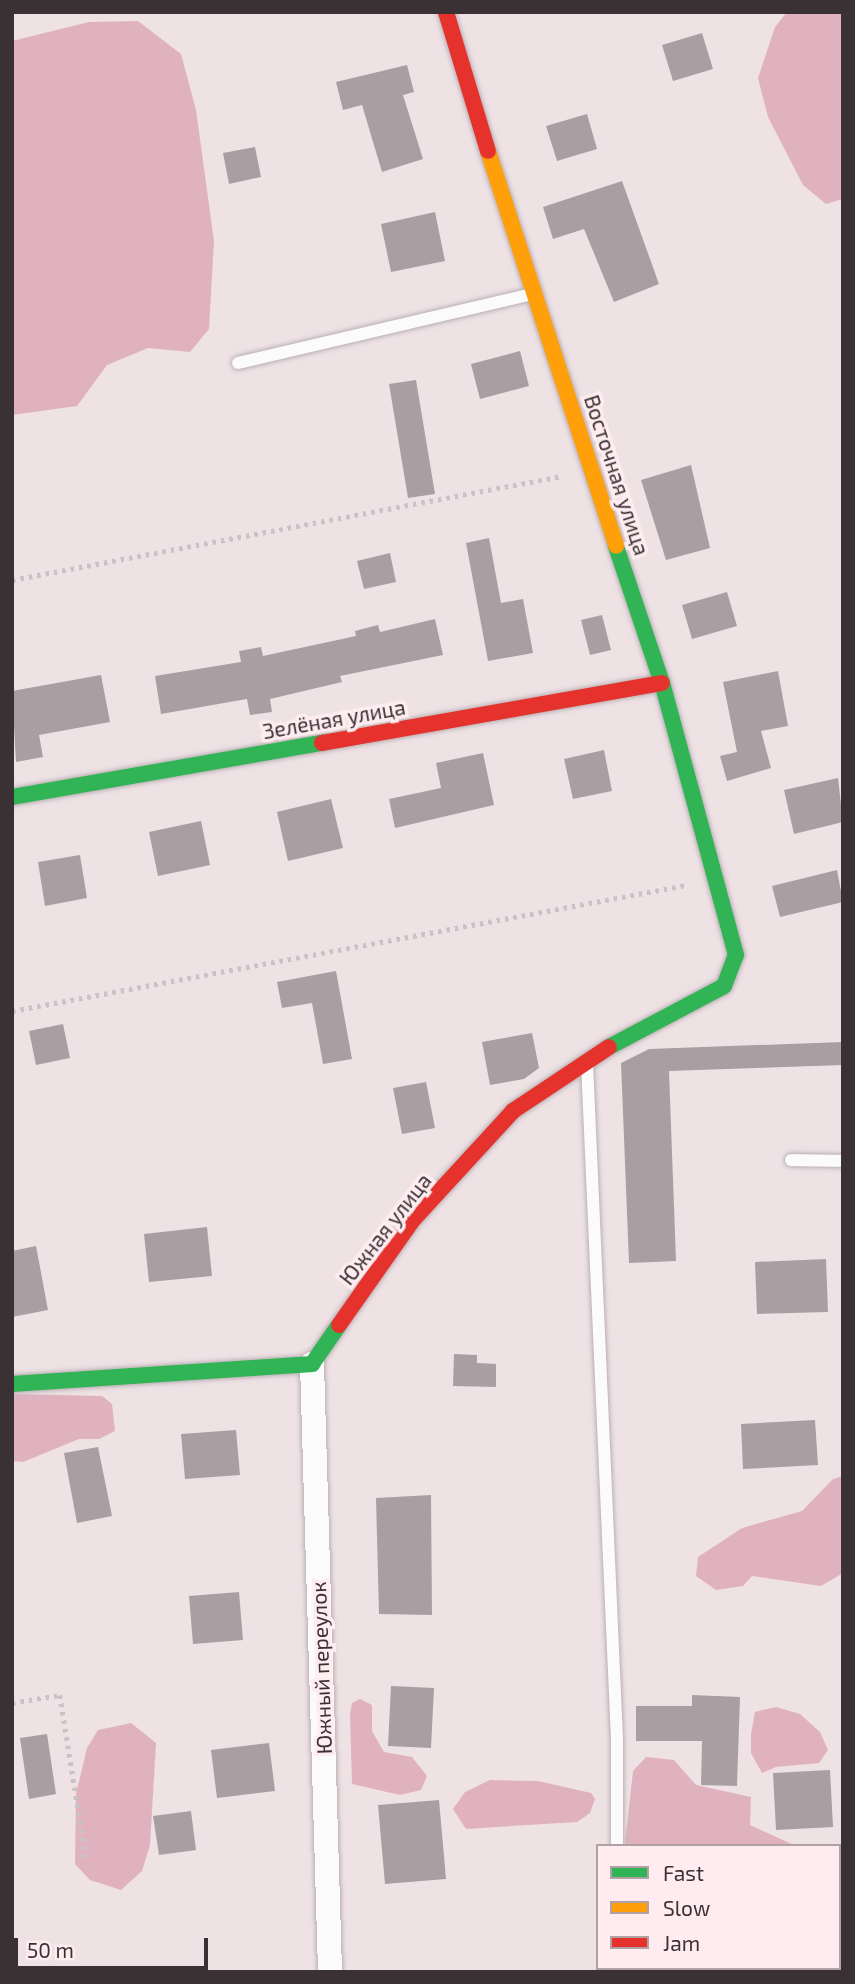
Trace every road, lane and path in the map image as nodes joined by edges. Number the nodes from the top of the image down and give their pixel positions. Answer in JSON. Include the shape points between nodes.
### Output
{"nodes":[{"id":1,"x":446,"y":12,"type":"edge"},
{"id":2,"x":533,"y":294,"type":"junction"},
{"id":3,"x":238,"y":363,"type":"dead end"},
{"id":4,"x":594,"y":470,"type":"junction"},
{"id":5,"x":12,"y":580,"type":"edge"},
{"id":6,"x":662,"y":683,"type":"junction"},
{"id":7,"x":12,"y":797,"type":"edge"},
{"id":8,"x":717,"y":879,"type":"junction"},
{"id":9,"x":736,"y":955,"type":"joint"},
{"id":10,"x":12,"y":1011,"type":"edge"},
{"id":11,"x":587,"y":1059,"type":"junction"},
{"id":12,"x":791,"y":1160,"type":"dead end"},
{"id":13,"x":843,"y":1161,"type":"edge"},
{"id":14,"x":312,"y":1364,"type":"junction"},
{"id":15,"x":12,"y":1384,"type":"edge"},
{"id":16,"x":12,"y":1703,"type":"edge"},
{"id":17,"x":617,"y":1844,"type":"edge"},
{"id":18,"x":86,"y":1860,"type":"dead end"},
{"id":19,"x":330,"y":1972,"type":"edge"}],
"edges":[{"from":1,"to":2,"type":"street","name":"Восточная улица"},
{"from":2,"to":3,"type":"lane"},
{"from":2,"to":4,"type":"street","name":"Восточная улица"},
{"from":4,"to":5,"type":"path"},
{"from":4,"to":6,"type":"street","name":"Восточная улица"},
{"from":6,"to":7,"type":"street","name":"Зелёная улица"},
{"from":6,"to":8,"type":"street","name":"Восточная улица"},
{"from":8,"to":9,"type":"street","name":"Восточная улица"},
{"from":8,"to":10,"type":"path"},
{"from":9,"to":11,"type":"street","name":"Южная улица","via":[[724,986]]},
{"from":11,"to":14,"type":"street","name":"Южная улица","via":[[513,1111],[412,1221]]},
{"from":11,"to":17,"type":"lane","via":[[617,1740]]},
{"from":12,"to":13,"type":"lane"},
{"from":14,"to":15,"type":"street"},
{"from":14,"to":19,"type":"street","name":"Южный переулок"},
{"from":16,"to":18,"type":"path","via":[[60,1695]]}]}
